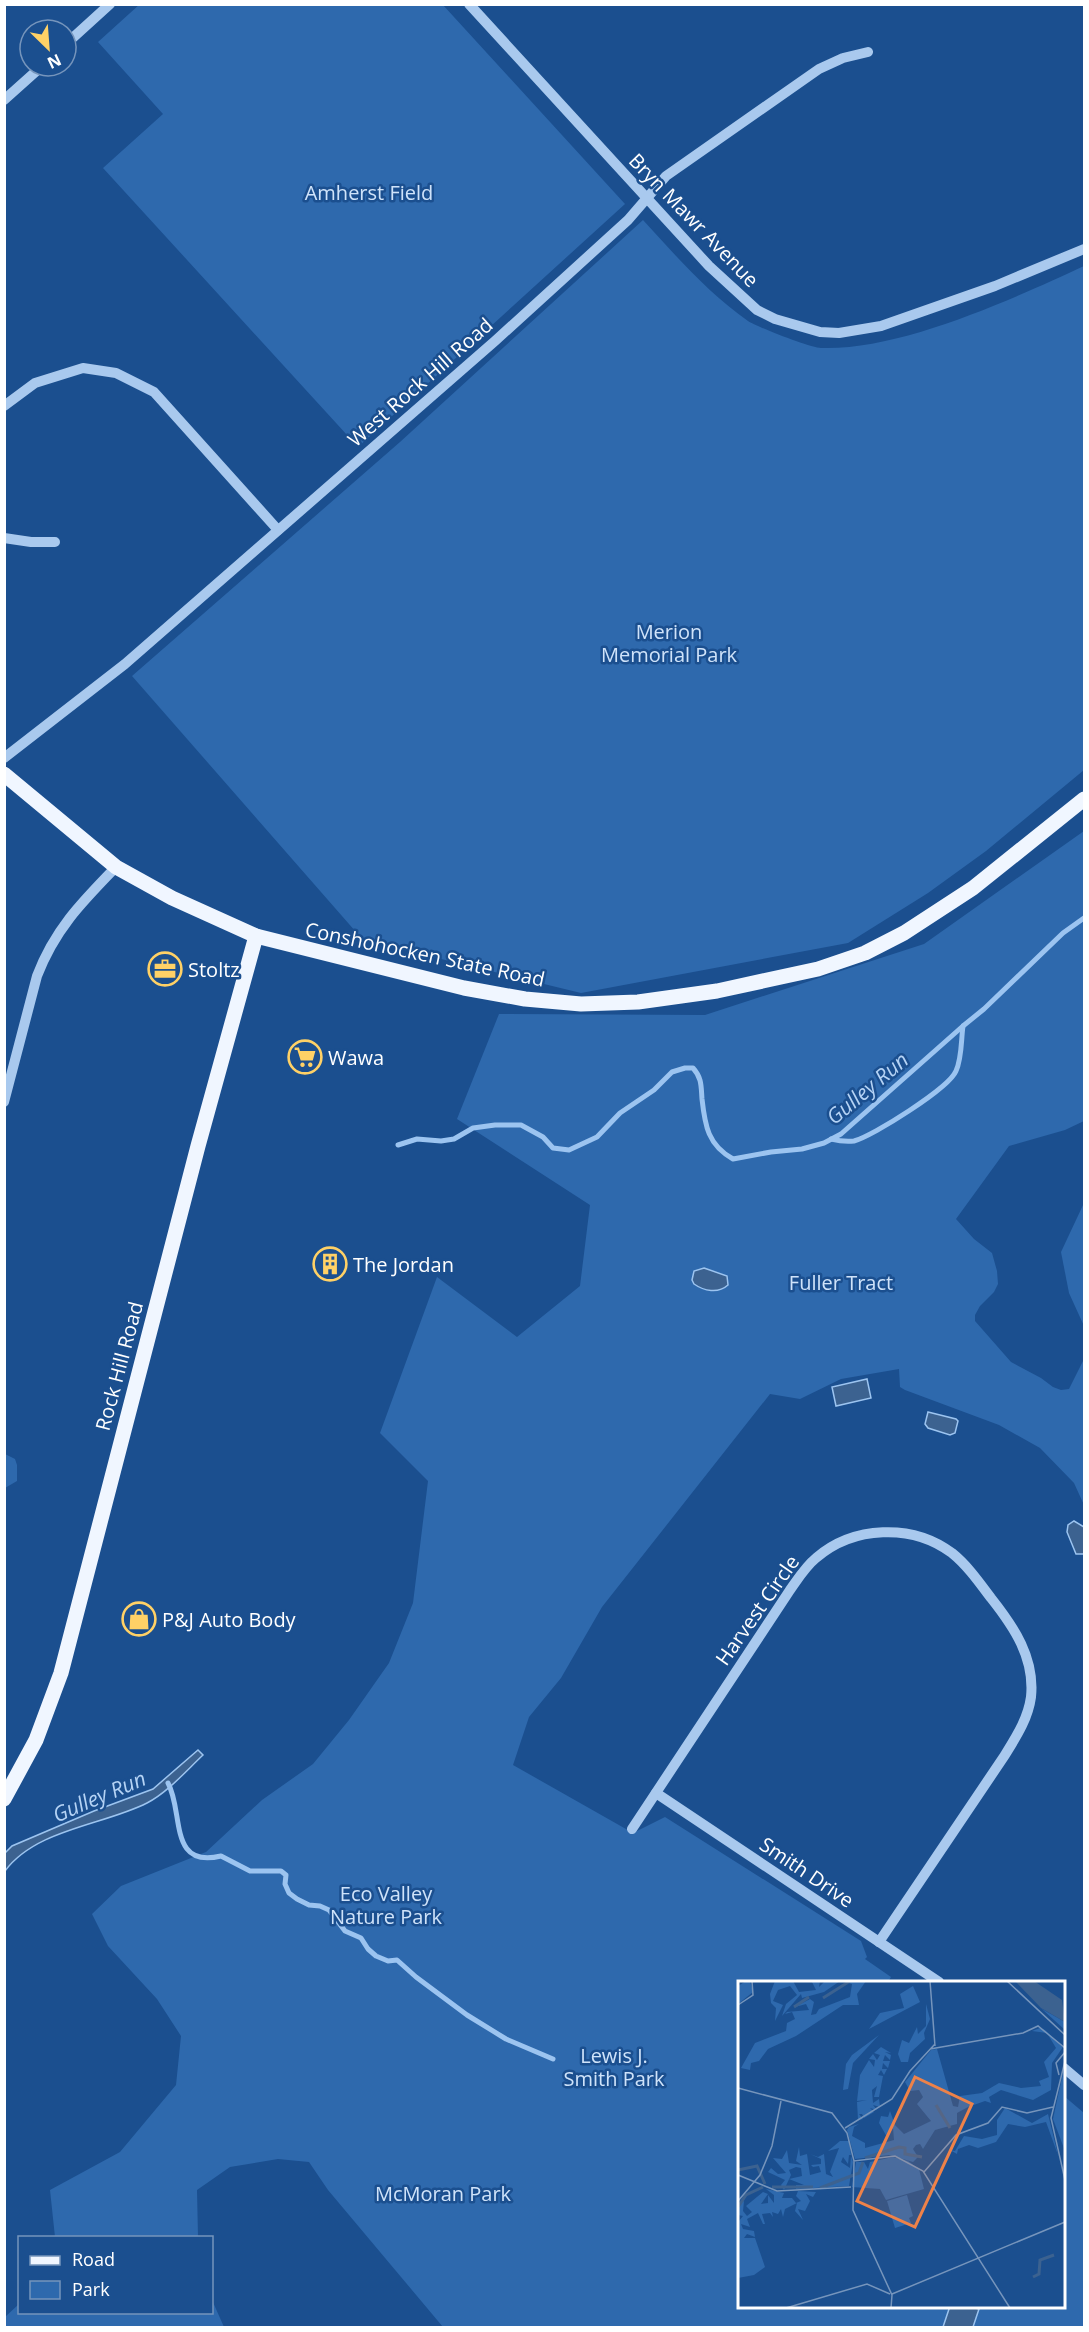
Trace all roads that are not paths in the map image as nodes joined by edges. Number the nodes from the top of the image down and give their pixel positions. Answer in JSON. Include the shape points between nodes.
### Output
{"nodes":[{"id":1,"x":110,"y":4,"type":"edge"},
{"id":2,"x":469,"y":4,"type":"edge"},
{"id":3,"x":78,"y":33,"type":"edge"},
{"id":4,"x":868,"y":52,"type":"dead end"},
{"id":5,"x":29,"y":78,"type":"edge"},
{"id":6,"x":4,"y":100,"type":"edge"},
{"id":7,"x":647,"y":198,"type":"junction"},
{"id":8,"x":1084,"y":249,"type":"edge"},
{"id":9,"x":4,"y":406,"type":"edge"},
{"id":10,"x":278,"y":531,"type":"junction"},
{"id":11,"x":4,"y":537,"type":"edge"},
{"id":12,"x":55,"y":542,"type":"dead end"},
{"id":13,"x":4,"y":758,"type":"edge"},
{"id":14,"x":4,"y":774,"type":"edge"},
{"id":15,"x":1084,"y":799,"type":"edge"},
{"id":16,"x":116,"y":867,"type":"junction"},
{"id":17,"x":256,"y":936,"type":"junction"},
{"id":18,"x":7,"y":1084,"type":"edge"},
{"id":19,"x":4,"y":1102,"type":"edge"},
{"id":20,"x":656,"y":1793,"type":"junction"},
{"id":21,"x":4,"y":1799,"type":"edge"},
{"id":22,"x":632,"y":1829,"type":"dead end"},
{"id":23,"x":879,"y":1942,"type":"junction"},
{"id":24,"x":936,"y":1981,"type":"edge"},
{"id":25,"x":1065,"y":2069,"type":"edge"},
{"id":26,"x":1084,"y":2085,"type":"edge"}],
"edges":[{"from":1,"to":3,"type":"street"},
{"from":2,"to":7,"type":"street","name":"Bryn Mawr Avenue"},
{"from":4,"to":7,"type":"street","name":"West Rock Hill Road","via":[[819,69],[666,176]]},
{"from":5,"to":6,"type":"street"},
{"from":7,"to":8,"type":"street","name":"Bryn Mawr Avenue","via":[[709,266],[757,310],[775,320],[820,332],[839,333],[903,320]]},
{"from":7,"to":10,"type":"street","name":"West Rock Hill Road","via":[[628,220],[495,341]]},
{"from":9,"to":10,"type":"street","via":[[35,383],[83,368],[116,373],[154,392]]},
{"from":10,"to":13,"type":"street","name":"West Rock Hill Road","via":[[125,664]]},
{"from":11,"to":12,"type":"street"},
{"from":14,"to":16,"type":"main road","name":"Conshohocken State Road"},
{"from":15,"to":17,"type":"main road","name":"Conshohocken State Road","via":[[982,881],[885,944],[818,969],[696,994],[610,1004],[525,999],[464,988]]},
{"from":16,"to":17,"type":"main road","name":"Conshohocken State Road","via":[[172,898]]},
{"from":16,"to":18,"type":"street","via":[[54,938],[37,976]]},
{"from":17,"to":21,"type":"main road","name":"Rock Hill Road","via":[[61,1673],[36,1740]]},
{"from":18,"to":19,"type":"street"},
{"from":20,"to":22,"type":"street","name":"Harvest Circle"},
{"from":20,"to":23,"type":"street","name":"Smith Drive"},
{"from":20,"to":23,"type":"street","name":"Harvest Circle","via":[[790,1590],[815,1559],[855,1537],[885,1531],[917,1536],[941,1546],[969,1570],[1020,1639],[1030,1680],[1029,1708],[1005,1755]]},
{"from":23,"to":24,"type":"street","name":"Smith Drive"},
{"from":25,"to":26,"type":"street"}]}
